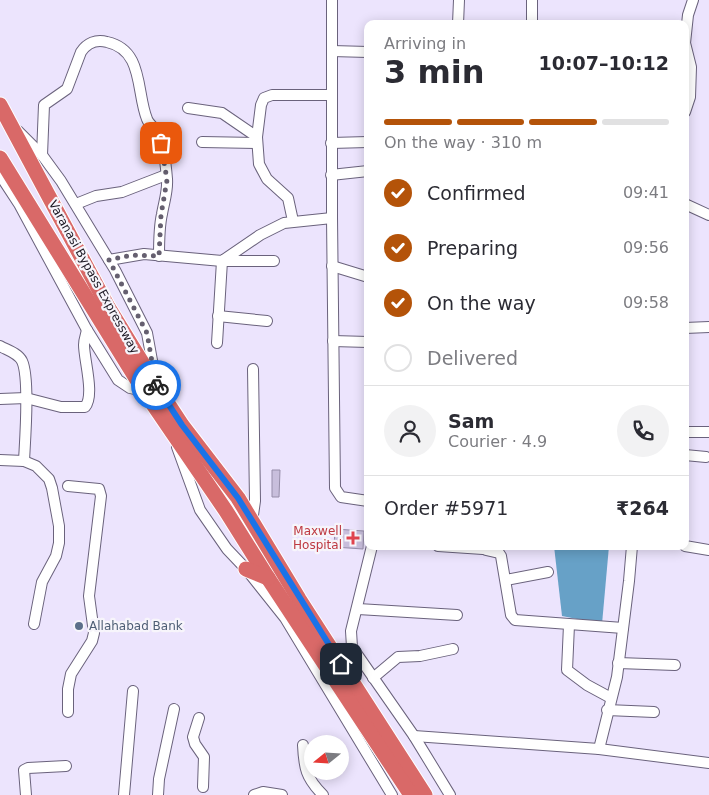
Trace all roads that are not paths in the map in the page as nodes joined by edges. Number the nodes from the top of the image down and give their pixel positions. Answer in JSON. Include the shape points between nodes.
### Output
{"nodes":[{"id":1,"x":332,"y":0,"type":"edge"},
{"id":2,"x":459,"y":0,"type":"edge"},
{"id":3,"x":532,"y":0,"type":"edge"},
{"id":4,"x":693,"y":0,"type":"edge"},
{"id":5,"x":458,"y":20,"type":"edge"},
{"id":6,"x":532,"y":20,"type":"edge"},
{"id":7,"x":688,"y":20,"type":"edge"},
{"id":8,"x":332,"y":51,"type":"junction"},
{"id":9,"x":364,"y":52,"type":"edge"},
{"id":10,"x":689,"y":60,"type":"edge"},
{"id":11,"x":331,"y":95,"type":"junction"},
{"id":12,"x":689,"y":100,"type":"edge"},
{"id":13,"x":0,"y":105,"type":"edge"},
{"id":14,"x":188,"y":108,"type":"dead end"},
{"id":15,"x":10,"y":124,"type":"junction"},
{"id":16,"x":257,"y":140,"type":"junction"},
{"id":17,"x":202,"y":142,"type":"dead end"},
{"id":18,"x":364,"y":142,"type":"edge"},
{"id":19,"x":331,"y":143,"type":"junction"},
{"id":20,"x":42,"y":155,"type":"junction"},
{"id":21,"x":0,"y":158,"type":"edge"},
{"id":22,"x":364,"y":171,"type":"edge"},
{"id":23,"x":0,"y":175,"type":"edge"},
{"id":24,"x":166,"y":175,"type":"junction"},
{"id":25,"x":331,"y":175,"type":"junction"},
{"id":26,"x":76,"y":204,"type":"junction"},
{"id":27,"x":689,"y":206,"type":"edge"},
{"id":28,"x":709,"y":216,"type":"edge"},
{"id":29,"x":332,"y":218,"type":"junction"},
{"id":30,"x":293,"y":221,"type":"junction"},
{"id":31,"x":159,"y":256,"type":"junction"},
{"id":32,"x":109,"y":260,"type":"junction"},
{"id":33,"x":222,"y":261,"type":"junction"},
{"id":34,"x":274,"y":261,"type":"dead end"},
{"id":35,"x":332,"y":266,"type":"junction"},
{"id":36,"x":364,"y":276,"type":"edge"},
{"id":37,"x":218,"y":316,"type":"junction"},
{"id":38,"x":267,"y":320,"type":"dead end"},
{"id":39,"x":709,"y":327,"type":"edge"},
{"id":40,"x":689,"y":328,"type":"edge"},
{"id":41,"x":87,"y":330,"type":"junction"},
{"id":42,"x":333,"y":341,"type":"junction"},
{"id":43,"x":364,"y":342,"type":"edge"},
{"id":44,"x":217,"y":343,"type":"dead end"},
{"id":45,"x":0,"y":346,"type":"edge"},
{"id":46,"x":253,"y":369,"type":"dead end"},
{"id":47,"x":150,"y":389,"type":"junction"},
{"id":48,"x":26,"y":398,"type":"junction"},
{"id":49,"x":0,"y":399,"type":"edge"},
{"id":50,"x":689,"y":432,"type":"edge"},
{"id":51,"x":709,"y":432,"type":"edge"},
{"id":52,"x":174,"y":437,"type":"junction"},
{"id":53,"x":689,"y":455,"type":"edge"},
{"id":54,"x":706,"y":457,"type":"dead end"},
{"id":55,"x":0,"y":460,"type":"edge"},
{"id":56,"x":24,"y":462,"type":"junction"},
{"id":57,"x":68,"y":486,"type":"dead end"},
{"id":58,"x":364,"y":500,"type":"edge"},
{"id":59,"x":252,"y":523,"type":"junction"},
{"id":60,"x":689,"y":547,"type":"edge"},
{"id":61,"x":371,"y":550,"type":"edge"},
{"id":62,"x":492,"y":550,"type":"edge"},
{"id":63,"x":632,"y":550,"type":"edge"},
{"id":64,"x":709,"y":550,"type":"edge"},
{"id":65,"x":246,"y":569,"type":"junction"},
{"id":66,"x":548,"y":572,"type":"dead end"},
{"id":67,"x":268,"y":578,"type":"junction"},
{"id":68,"x":506,"y":580,"type":"junction"},
{"id":69,"x":358,"y":609,"type":"junction"},
{"id":70,"x":457,"y":615,"type":"dead end"},
{"id":71,"x":34,"y":624,"type":"dead end"},
{"id":72,"x":569,"y":625,"type":"junction"},
{"id":73,"x":623,"y":628,"type":"junction"},
{"id":74,"x":454,"y":649,"type":"dead end"},
{"id":75,"x":618,"y":663,"type":"junction"},
{"id":76,"x":674,"y":665,"type":"dead end"},
{"id":77,"x":373,"y":678,"type":"junction"},
{"id":78,"x":133,"y":691,"type":"dead end"},
{"id":79,"x":611,"y":698,"type":"junction"},
{"id":80,"x":174,"y":709,"type":"dead end"},
{"id":81,"x":607,"y":710,"type":"junction"},
{"id":82,"x":68,"y":712,"type":"dead end"},
{"id":83,"x":654,"y":712,"type":"dead end"},
{"id":84,"x":199,"y":718,"type":"dead end"},
{"id":85,"x":414,"y":736,"type":"junction"},
{"id":86,"x":303,"y":745,"type":"dead end"},
{"id":87,"x":599,"y":749,"type":"junction"},
{"id":88,"x":709,"y":763,"type":"edge"},
{"id":89,"x":66,"y":766,"type":"dead end"},
{"id":90,"x":203,"y":787,"type":"dead end"},
{"id":91,"x":26,"y":795,"type":"edge"},
{"id":92,"x":124,"y":795,"type":"edge"},
{"id":93,"x":158,"y":795,"type":"edge"},
{"id":94,"x":254,"y":795,"type":"edge"},
{"id":95,"x":282,"y":795,"type":"edge"},
{"id":96,"x":323,"y":795,"type":"edge"},
{"id":97,"x":392,"y":795,"type":"edge"},
{"id":98,"x":411,"y":795,"type":"edge"},
{"id":99,"x":425,"y":795,"type":"edge"},
{"id":100,"x":450,"y":795,"type":"edge"}],
"edges":[{"from":1,"to":8,"type":"street"},
{"from":2,"to":5,"type":"street"},
{"from":3,"to":6,"type":"street"},
{"from":4,"to":7,"type":"street"},
{"from":8,"to":9,"type":"street"},
{"from":8,"to":11,"type":"street"},
{"from":10,"to":12,"type":"street"},
{"from":11,"to":16,"type":"street","via":[[266,96],[261,105]]},
{"from":11,"to":19,"type":"street"},
{"from":13,"to":15,"type":"highway","name":"Varanasi Bypass Expressway"},
{"from":14,"to":16,"type":"street","via":[[222,113]]},
{"from":15,"to":20,"type":"street"},
{"from":15,"to":47,"type":"highway","name":"Varanasi Bypass Expressway"},
{"from":16,"to":17,"type":"street"},
{"from":16,"to":30,"type":"street","via":[[260,169],[288,198]]},
{"from":18,"to":19,"type":"street"},
{"from":19,"to":25,"type":"street"},
{"from":20,"to":24,"type":"street","via":[[44,105],[67,88],[84,47],[94,41],[105,42],[118,46],[134,63],[147,119],[161,143]]},
{"from":20,"to":26,"type":"street"},
{"from":21,"to":47,"type":"highway","name":"Varanasi Bypass Expressway"},
{"from":22,"to":25,"type":"street"},
{"from":23,"to":41,"type":"street"},
{"from":24,"to":26,"type":"street","via":[[122,192],[96,196]]},
{"from":24,"to":31,"type":"street"},
{"from":25,"to":29,"type":"street"},
{"from":26,"to":32,"type":"street"},
{"from":27,"to":28,"type":"street"},
{"from":29,"to":30,"type":"street"},
{"from":29,"to":35,"type":"street"},
{"from":30,"to":33,"type":"street","via":[[260,234]]},
{"from":31,"to":32,"type":"street","via":[[132,255]]},
{"from":31,"to":33,"type":"street"},
{"from":32,"to":47,"type":"street","via":[[147,333]]},
{"from":33,"to":34,"type":"street"},
{"from":33,"to":37,"type":"street"},
{"from":35,"to":36,"type":"street"},
{"from":35,"to":42,"type":"street"},
{"from":37,"to":38,"type":"street"},
{"from":37,"to":44,"type":"street"},
{"from":39,"to":40,"type":"street"},
{"from":41,"to":47,"type":"street","via":[[118,380],[130,388]]},
{"from":41,"to":48,"type":"street","via":[[84,347],[88,375],[87,404],[80,408],[62,407]]},
{"from":42,"to":43,"type":"street"},
{"from":42,"to":58,"type":"street","via":[[336,488],[341,497]]},
{"from":45,"to":48,"type":"street","via":[[22,361]]},
{"from":46,"to":59,"type":"street","via":[[255,501]]},
{"from":47,"to":52,"type":"highway","name":"Varanasi Bypass Expressway"},
{"from":47,"to":59,"type":"highway","name":"Varanasi Bypass Expressway","via":[[238,498]]},
{"from":48,"to":49,"type":"street"},
{"from":48,"to":56,"type":"street"},
{"from":50,"to":51,"type":"street"},
{"from":52,"to":65,"type":"street","via":[[200,510]]},
{"from":52,"to":67,"type":"highway","name":"Varanasi Bypass Expressway"},
{"from":53,"to":54,"type":"street"},
{"from":55,"to":56,"type":"street"},
{"from":56,"to":71,"type":"street","via":[[36,466],[50,479],[58,526],[56,556],[42,582]]},
{"from":57,"to":82,"type":"street","via":[[99,489],[101,496],[88,596],[94,633],[71,674]]},
{"from":59,"to":99,"type":"highway","name":"Varanasi Bypass Expressway"},
{"from":60,"to":64,"type":"street"},
{"from":61,"to":69,"type":"street"},
{"from":62,"to":68,"type":"street","via":[[498,552]]},
{"from":63,"to":73,"type":"street"},
{"from":65,"to":67,"type":"highway"},
{"from":65,"to":97,"type":"street","via":[[284,618]]},
{"from":66,"to":68,"type":"street"},
{"from":67,"to":98,"type":"highway","name":"Varanasi Bypass Expressway"},
{"from":68,"to":72,"type":"street","via":[[511,615],[515,620]]},
{"from":69,"to":70,"type":"street"},
{"from":69,"to":77,"type":"street","via":[[351,631],[352,647]]},
{"from":72,"to":73,"type":"street"},
{"from":72,"to":79,"type":"street","via":[[567,670],[587,686]]},
{"from":73,"to":75,"type":"street"},
{"from":74,"to":77,"type":"street","via":[[398,657]]},
{"from":75,"to":76,"type":"street"},
{"from":75,"to":79,"type":"street"},
{"from":77,"to":85,"type":"street"},
{"from":78,"to":92,"type":"street"},
{"from":79,"to":81,"type":"street"},
{"from":80,"to":93,"type":"street"},
{"from":81,"to":83,"type":"street"},
{"from":81,"to":87,"type":"street"},
{"from":84,"to":90,"type":"street","via":[[193,737],[204,757]]},
{"from":85,"to":87,"type":"street"},
{"from":85,"to":100,"type":"street"},
{"from":86,"to":96,"type":"street","via":[[308,776]]},
{"from":87,"to":88,"type":"street"},
{"from":89,"to":91,"type":"street","via":[[24,770]]},
{"from":94,"to":95,"type":"street","via":[[264,792]]}]}
